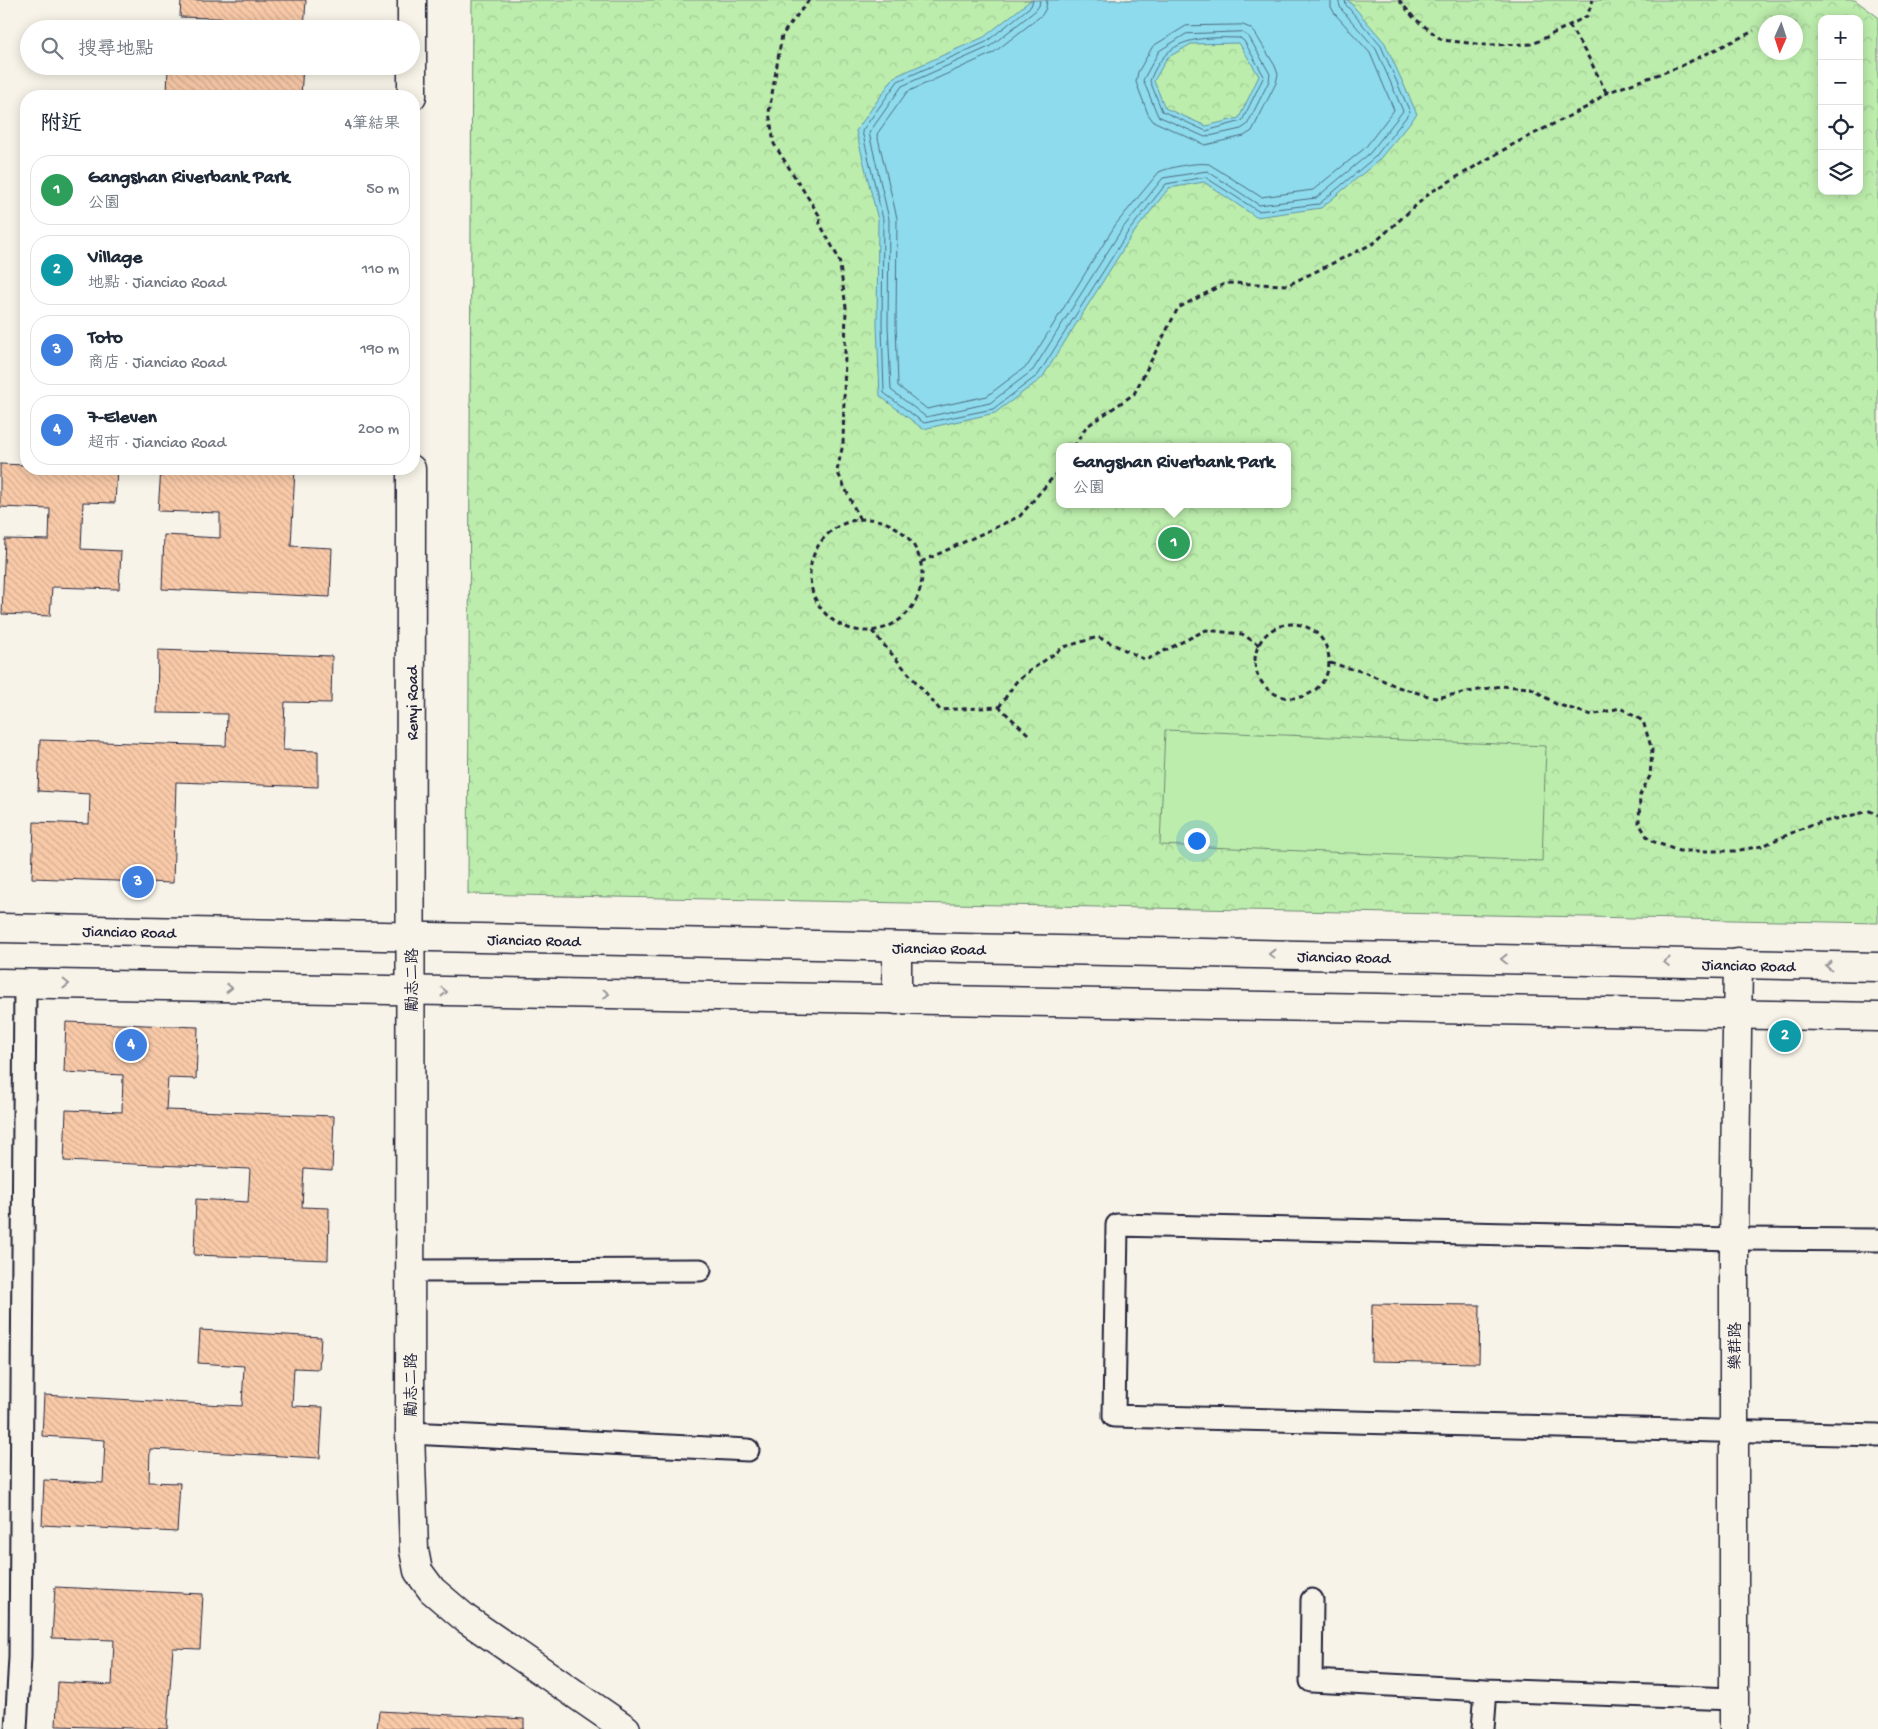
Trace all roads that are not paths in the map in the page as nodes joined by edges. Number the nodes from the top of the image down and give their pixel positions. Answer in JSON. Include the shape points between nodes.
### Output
{"nodes":[{"id":1,"x":412,"y":0,"type":"edge"},
{"id":2,"x":412,"y":20,"type":"edge"},
{"id":3,"x":412,"y":75,"type":"edge"},
{"id":4,"x":412,"y":90,"type":"edge"},
{"id":5,"x":412,"y":475,"type":"edge"},
{"id":6,"x":0,"y":928,"type":"edge"},
{"id":7,"x":411,"y":937,"type":"junction"},
{"id":8,"x":897,"y":947,"type":"junction"},
{"id":9,"x":1738,"y":963,"type":"junction"},
{"id":10,"x":1878,"y":967,"type":"edge"},
{"id":11,"x":13,"y":983,"type":"edge"},
{"id":12,"x":411,"y":991,"type":"junction"},
{"id":13,"x":897,"y":1000,"type":"junction"},
{"id":14,"x":1738,"y":1014,"type":"junction"},
{"id":15,"x":1878,"y":1017,"type":"edge"},
{"id":16,"x":1734,"y":1239,"type":"junction"},
{"id":17,"x":1878,"y":1240,"type":"edge"},
{"id":18,"x":700,"y":1270,"type":"dead end"},
{"id":19,"x":410,"y":1272,"type":"junction"},
{"id":20,"x":1734,"y":1432,"type":"junction"},
{"id":21,"x":410,"y":1433,"type":"junction"},
{"id":22,"x":1878,"y":1435,"type":"edge"},
{"id":23,"x":748,"y":1450,"type":"dead end"},
{"id":24,"x":1312,"y":1600,"type":"dead end"},
{"id":25,"x":1486,"y":1690,"type":"junction"},
{"id":26,"x":1734,"y":1699,"type":"junction"},
{"id":27,"x":16,"y":1729,"type":"edge"},
{"id":28,"x":626,"y":1729,"type":"edge"},
{"id":29,"x":1482,"y":1729,"type":"edge"},
{"id":30,"x":1734,"y":1729,"type":"edge"}],
"edges":[{"from":1,"to":2,"type":"street"},
{"from":3,"to":4,"type":"street"},
{"from":5,"to":7,"type":"street","name":"Renyi Road"},
{"from":6,"to":7,"type":"street","name":"Jianciao Road"},
{"from":7,"to":8,"type":"street","name":"Jianciao Road"},
{"from":7,"to":12,"type":"street","name":"勵志二路"},
{"from":9,"to":8,"type":"street","name":"Jianciao Road","one_way":true},
{"from":8,"to":13,"type":"street"},
{"from":10,"to":9,"type":"street","name":"Jianciao Road","one_way":true},
{"from":9,"to":14,"type":"street","name":"樂群路"},
{"from":11,"to":12,"type":"street","one_way":true},
{"from":11,"to":27,"type":"lane","via":[[20,1647]]},
{"from":12,"to":13,"type":"street","one_way":true},
{"from":12,"to":19,"type":"street","name":"勵志二路"},
{"from":13,"to":14,"type":"street"},
{"from":14,"to":15,"type":"street"},
{"from":14,"to":16,"type":"street","name":"樂群路"},
{"from":16,"to":17,"type":"lane"},
{"from":16,"to":20,"type":"street","name":"樂群路"},
{"from":16,"to":20,"type":"lane","via":[[1117,1225],[1114,1416]]},
{"from":18,"to":19,"type":"lane"},
{"from":19,"to":21,"type":"street","name":"勵志二路"},
{"from":20,"to":22,"type":"lane"},
{"from":20,"to":26,"type":"street","name":"樂群路"},
{"from":21,"to":23,"type":"lane"},
{"from":21,"to":28,"type":"street","name":"勵志二路","via":[[414,1550],[418,1571],[432,1590],[466,1619]]},
{"from":24,"to":25,"type":"lane","via":[[1311,1681]]},
{"from":25,"to":26,"type":"lane"},
{"from":25,"to":29,"type":"lane"},
{"from":26,"to":30,"type":"street","name":"樂群路"}]}
